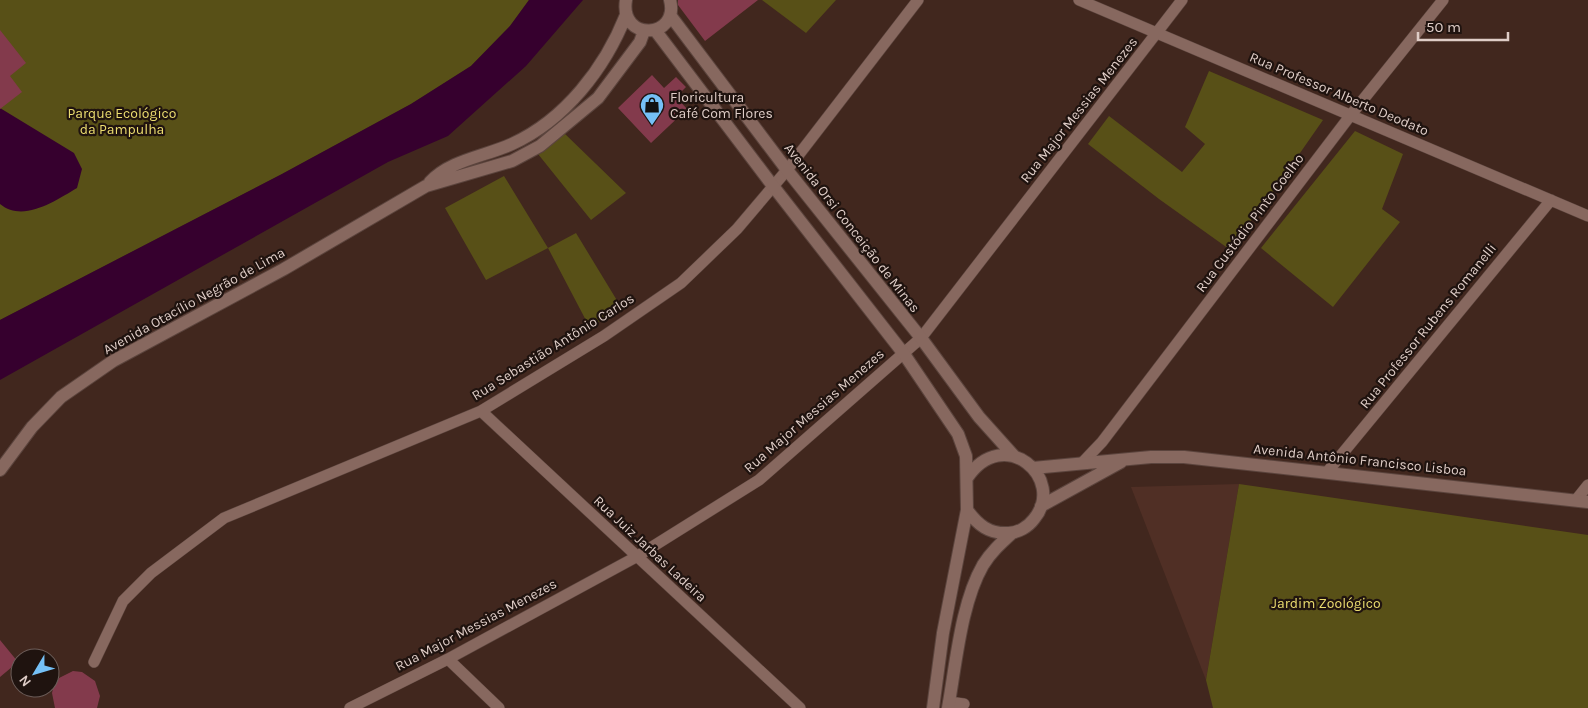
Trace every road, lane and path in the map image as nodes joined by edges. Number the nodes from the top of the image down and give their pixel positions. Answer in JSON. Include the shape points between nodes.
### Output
{"nodes":[{"id":1,"x":626,"y":0,"type":"edge"},
{"id":2,"x":670,"y":0,"type":"edge"},
{"id":3,"x":918,"y":0,"type":"edge"},
{"id":4,"x":1079,"y":0,"type":"edge"},
{"id":5,"x":1182,"y":0,"type":"edge"},
{"id":6,"x":1443,"y":0,"type":"edge"},
{"id":7,"x":626,"y":15,"type":"junction"},
{"id":8,"x":670,"y":15,"type":"junction"},
{"id":9,"x":650,"y":30,"type":"junction"},
{"id":10,"x":1158,"y":33,"type":"junction"},
{"id":11,"x":1350,"y":116,"type":"junction"},
{"id":12,"x":787,"y":170,"type":"junction"},
{"id":13,"x":426,"y":186,"type":"junction"},
{"id":14,"x":773,"y":186,"type":"junction"},
{"id":15,"x":1551,"y":200,"type":"junction"},
{"id":16,"x":1588,"y":216,"type":"edge"},
{"id":17,"x":921,"y":338,"type":"junction"},
{"id":18,"x":904,"y":354,"type":"junction"},
{"id":19,"x":481,"y":411,"type":"junction"},
{"id":20,"x":1014,"y":456,"type":"junction"},
{"id":21,"x":1128,"y":459,"type":"junction"},
{"id":22,"x":1082,"y":463,"type":"junction"},
{"id":23,"x":1033,"y":468,"type":"junction"},
{"id":24,"x":0,"y":470,"type":"edge"},
{"id":25,"x":1328,"y":471,"type":"junction"},
{"id":26,"x":967,"y":478,"type":"junction"},
{"id":27,"x":1588,"y":485,"type":"edge"},
{"id":28,"x":1582,"y":501,"type":"edge"},
{"id":29,"x":1042,"y":506,"type":"junction"},
{"id":30,"x":967,"y":510,"type":"junction"},
{"id":31,"x":1012,"y":533,"type":"junction"},
{"id":32,"x":636,"y":557,"type":"junction"},
{"id":33,"x":448,"y":659,"type":"junction"},
{"id":34,"x":94,"y":662,"type":"dead end"},
{"id":35,"x":964,"y":704,"type":"dead end"},
{"id":36,"x":949,"y":705,"type":"edge"},
{"id":37,"x":350,"y":708,"type":"edge"},
{"id":38,"x":498,"y":708,"type":"edge"},
{"id":39,"x":800,"y":708,"type":"edge"},
{"id":40,"x":933,"y":708,"type":"edge"}],
"edges":[{"from":1,"to":7,"type":"street"},
{"from":2,"to":8,"type":"street"},
{"from":3,"to":12,"type":"street","name":"Rua Sebastião Antônio Carlos"},
{"from":4,"to":10,"type":"street","name":"Rua Professor Alberto Deodato"},
{"from":5,"to":10,"type":"street","name":"Rua Major Messias Menezes"},
{"from":6,"to":11,"type":"street","name":"Rua Custódio Pinto Coelho"},
{"from":7,"to":9,"type":"street","via":[[635,26]]},
{"from":7,"to":13,"type":"street","name":"Avenida Otacílio Negrão de Lima","via":[[614,45],[598,70],[540,128],[513,144],[448,168]]},
{"from":8,"to":9,"type":"street","name":"Avenida Otacílio Negrão de Lima","via":[[662,27]]},
{"from":8,"to":12,"type":"street","name":"Avenida Orsi Conceição de Minas"},
{"from":9,"to":13,"type":"street","name":"Avenida Otacílio Negrão de Lima","via":[[598,98],[540,146],[512,161]]},
{"from":9,"to":14,"type":"street"},
{"from":10,"to":11,"type":"street","name":"Rua Professor Alberto Deodato"},
{"from":10,"to":17,"type":"street","name":"Rua Major Messias Menezes"},
{"from":11,"to":15,"type":"street","name":"Rua Professor Alberto Deodato"},
{"from":11,"to":22,"type":"street","name":"Rua Custódio Pinto Coelho","via":[[1102,442]]},
{"from":12,"to":14,"type":"street","name":"Rua Sebastião Antônio Carlos"},
{"from":12,"to":17,"type":"street","name":"Avenida Orsi Conceição de Minas"},
{"from":13,"to":24,"type":"street","name":"Avenida Otacílio Negrão de Lima","via":[[284,270],[113,361],[61,397],[32,427]]},
{"from":14,"to":18,"type":"street"},
{"from":14,"to":19,"type":"street","name":"Rua Sebastião Antônio Carlos","via":[[712,255],[681,283],[604,336]]},
{"from":15,"to":16,"type":"street","name":"Rua Professor Alberto Deodato"},
{"from":15,"to":25,"type":"street","name":"Rua Professor Rubens Romanelli"},
{"from":17,"to":18,"type":"street","name":"Rua Major Messias Menezes"},
{"from":17,"to":20,"type":"street","name":"Avenida Orsi Conceição de Minas","via":[[979,417]]},
{"from":18,"to":26,"type":"street","via":[[958,434],[966,456]]},
{"from":18,"to":32,"type":"street","name":"Rua Major Messias Menezes","via":[[759,480]]},
{"from":19,"to":32,"type":"street","name":"Rua Juiz Jarbas Ladeira"},
{"from":19,"to":34,"type":"street","name":"Rua Sebastião Antônio Carlos","via":[[224,518],[151,573],[124,602]]},
{"from":20,"to":23,"type":"street"},
{"from":20,"to":26,"type":"street","via":[[986,458]]},
{"from":21,"to":22,"type":"street","name":"Avenida Antônio Francisco Lisboa"},
{"from":21,"to":25,"type":"street","name":"Avenida Antônio Francisco Lisboa","via":[[1184,457]]},
{"from":21,"to":29,"type":"street","name":"Avenida Antônio Francisco Lisboa"},
{"from":22,"to":23,"type":"street","name":"Avenida Antônio Francisco Lisboa"},
{"from":23,"to":29,"type":"street","via":[[1042,486]]},
{"from":25,"to":28,"type":"street","name":"Avenida Antônio Francisco Lisboa"},
{"from":26,"to":30,"type":"street"},
{"from":27,"to":28,"type":"street"},
{"from":29,"to":31,"type":"street","via":[[1030,524]]},
{"from":30,"to":31,"type":"street","via":[[985,529],[998,534]]},
{"from":30,"to":40,"type":"street","via":[[943,633]]},
{"from":31,"to":36,"type":"street","via":[[995,548],[983,565],[969,596]]},
{"from":32,"to":33,"type":"street","name":"Rua Major Messias Menezes"},
{"from":32,"to":39,"type":"street","name":"Rua Juiz Jarbas Ladeira"},
{"from":33,"to":37,"type":"street","name":"Rua Major Messias Menezes"},
{"from":33,"to":38,"type":"street"},
{"from":35,"to":36,"type":"street"}]}
